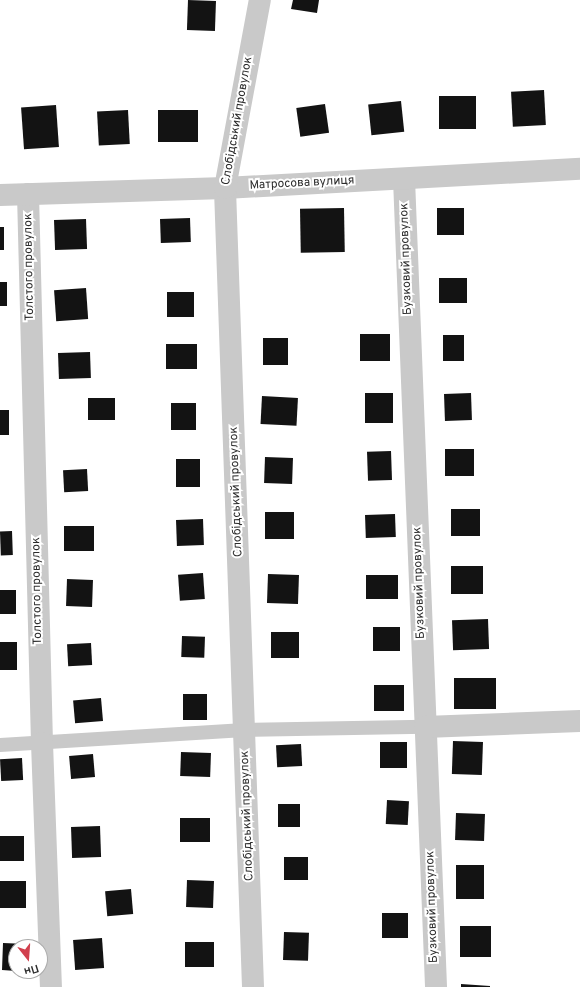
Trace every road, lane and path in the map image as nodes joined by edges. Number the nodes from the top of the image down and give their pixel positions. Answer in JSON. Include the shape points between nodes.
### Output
{"nodes":[{"id":1,"x":260,"y":0,"type":"edge"},
{"id":2,"x":580,"y":169,"type":"edge"},
{"id":3,"x":404,"y":179,"type":"junction"},
{"id":4,"x":225,"y":188,"type":"junction"},
{"id":5,"x":28,"y":194,"type":"junction"},
{"id":6,"x":0,"y":195,"type":"edge"},
{"id":7,"x":580,"y":721,"type":"edge"},
{"id":8,"x":425,"y":726,"type":"junction"},
{"id":9,"x":245,"y":730,"type":"junction"},
{"id":10,"x":42,"y":743,"type":"junction"},
{"id":11,"x":0,"y":745,"type":"edge"},
{"id":12,"x":51,"y":987,"type":"edge"},
{"id":13,"x":253,"y":987,"type":"edge"},
{"id":14,"x":436,"y":987,"type":"edge"}],
"edges":[{"from":1,"to":4,"type":"street","name":"Слобідський провулок"},
{"from":2,"to":3,"type":"street","name":"Матросова вулиця"},
{"from":3,"to":4,"type":"street","name":"Матросова вулиця"},
{"from":3,"to":8,"type":"street","name":"Бузковий провулок"},
{"from":4,"to":5,"type":"street","name":"Матросова вулиця"},
{"from":4,"to":9,"type":"street","name":"Слобідський провулок"},
{"from":5,"to":6,"type":"street","name":"Матросова вулиця"},
{"from":5,"to":10,"type":"street","name":"Толстого провулок"},
{"from":7,"to":8,"type":"street"},
{"from":8,"to":9,"type":"lane"},
{"from":8,"to":14,"type":"street","name":"Бузковий провулок"},
{"from":9,"to":10,"type":"lane"},
{"from":9,"to":13,"type":"street","name":"Слобідський провулок"},
{"from":10,"to":11,"type":"lane"},
{"from":10,"to":12,"type":"street","name":"Толстого провулок"}]}
